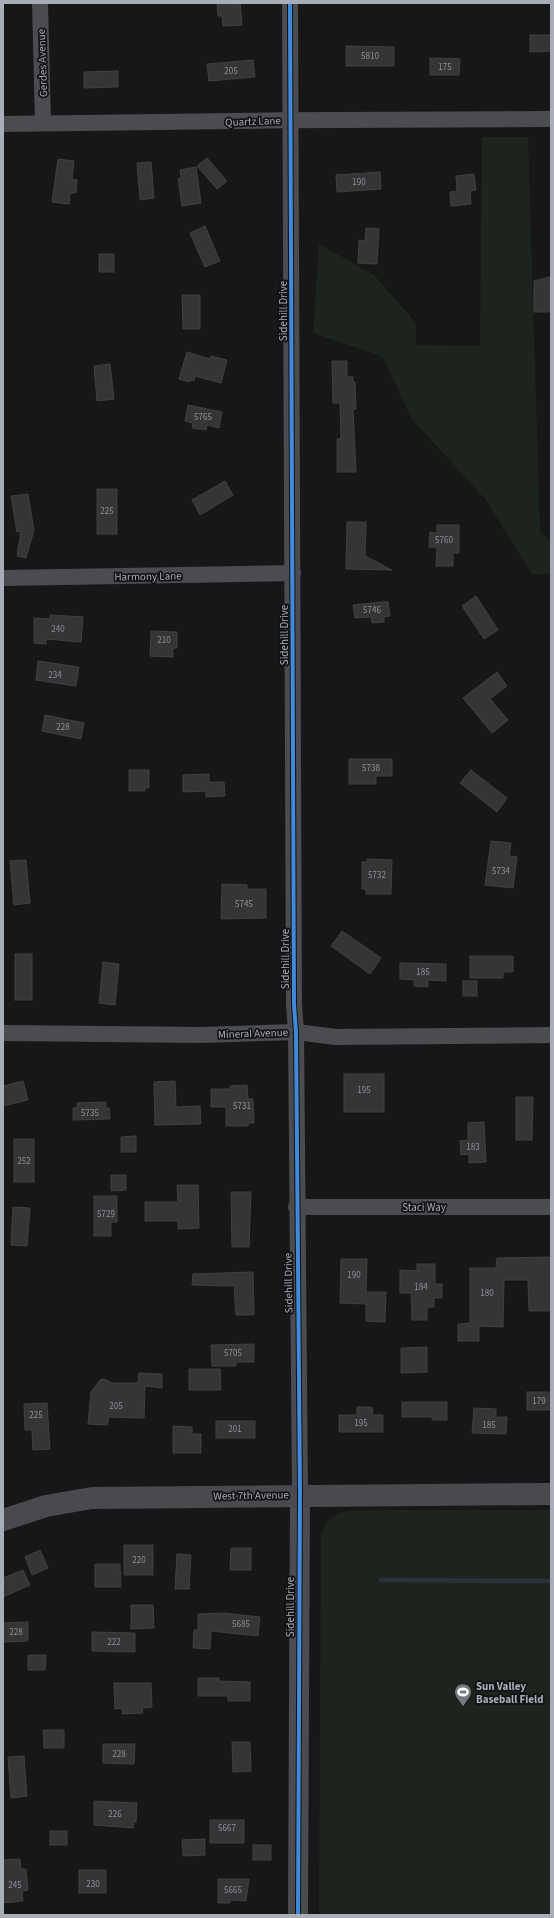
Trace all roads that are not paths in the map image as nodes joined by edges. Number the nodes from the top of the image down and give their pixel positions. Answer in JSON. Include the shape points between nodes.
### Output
{"nodes":[{"id":1,"x":40,"y":3,"type":"edge"},
{"id":2,"x":290,"y":3,"type":"edge"},
{"id":3,"x":291,"y":119,"type":"junction"},
{"id":4,"x":551,"y":119,"type":"edge"},
{"id":5,"x":43,"y":123,"type":"junction"},
{"id":6,"x":3,"y":124,"type":"edge"},
{"id":7,"x":293,"y":573,"type":"junction"},
{"id":8,"x":3,"y":578,"type":"edge"},
{"id":9,"x":3,"y":1032,"type":"edge"},
{"id":10,"x":296,"y":1032,"type":"junction"},
{"id":11,"x":551,"y":1035,"type":"edge"},
{"id":12,"x":296,"y":1207,"type":"junction"},
{"id":13,"x":551,"y":1207,"type":"edge"},
{"id":14,"x":300,"y":1494,"type":"junction"},
{"id":15,"x":551,"y":1494,"type":"edge"},
{"id":16,"x":3,"y":1520,"type":"edge"},
{"id":17,"x":298,"y":1915,"type":"edge"}],
"edges":[{"from":1,"to":5,"type":"street","name":"Gerdes Avenue"},
{"from":2,"to":3,"type":"street","name":"Sidehill Drive"},
{"from":3,"to":4,"type":"street","name":"Quartz Lane"},
{"from":3,"to":5,"type":"street","name":"Quartz Lane"},
{"from":3,"to":7,"type":"street","name":"Sidehill Drive"},
{"from":5,"to":6,"type":"street","name":"Quartz Lane"},
{"from":7,"to":8,"type":"street","name":"Harmony Lane"},
{"from":7,"to":10,"type":"street","name":"Sidehill Drive"},
{"from":9,"to":10,"type":"street","name":"Mineral Avenue","via":[[202,1035]]},
{"from":10,"to":11,"type":"street","name":"Mineral Avenue","via":[[336,1037]]},
{"from":10,"to":12,"type":"street","name":"Sidehill Drive"},
{"from":12,"to":13,"type":"street","name":"Staci Way"},
{"from":12,"to":14,"type":"street","name":"Sidehill Drive"},
{"from":14,"to":15,"type":"main road","name":"West 7th Avenue"},
{"from":14,"to":16,"type":"main road","name":"West 7th Avenue","via":[[92,1498],[46,1506]]},
{"from":14,"to":17,"type":"street","name":"Sidehill Drive"}]}
